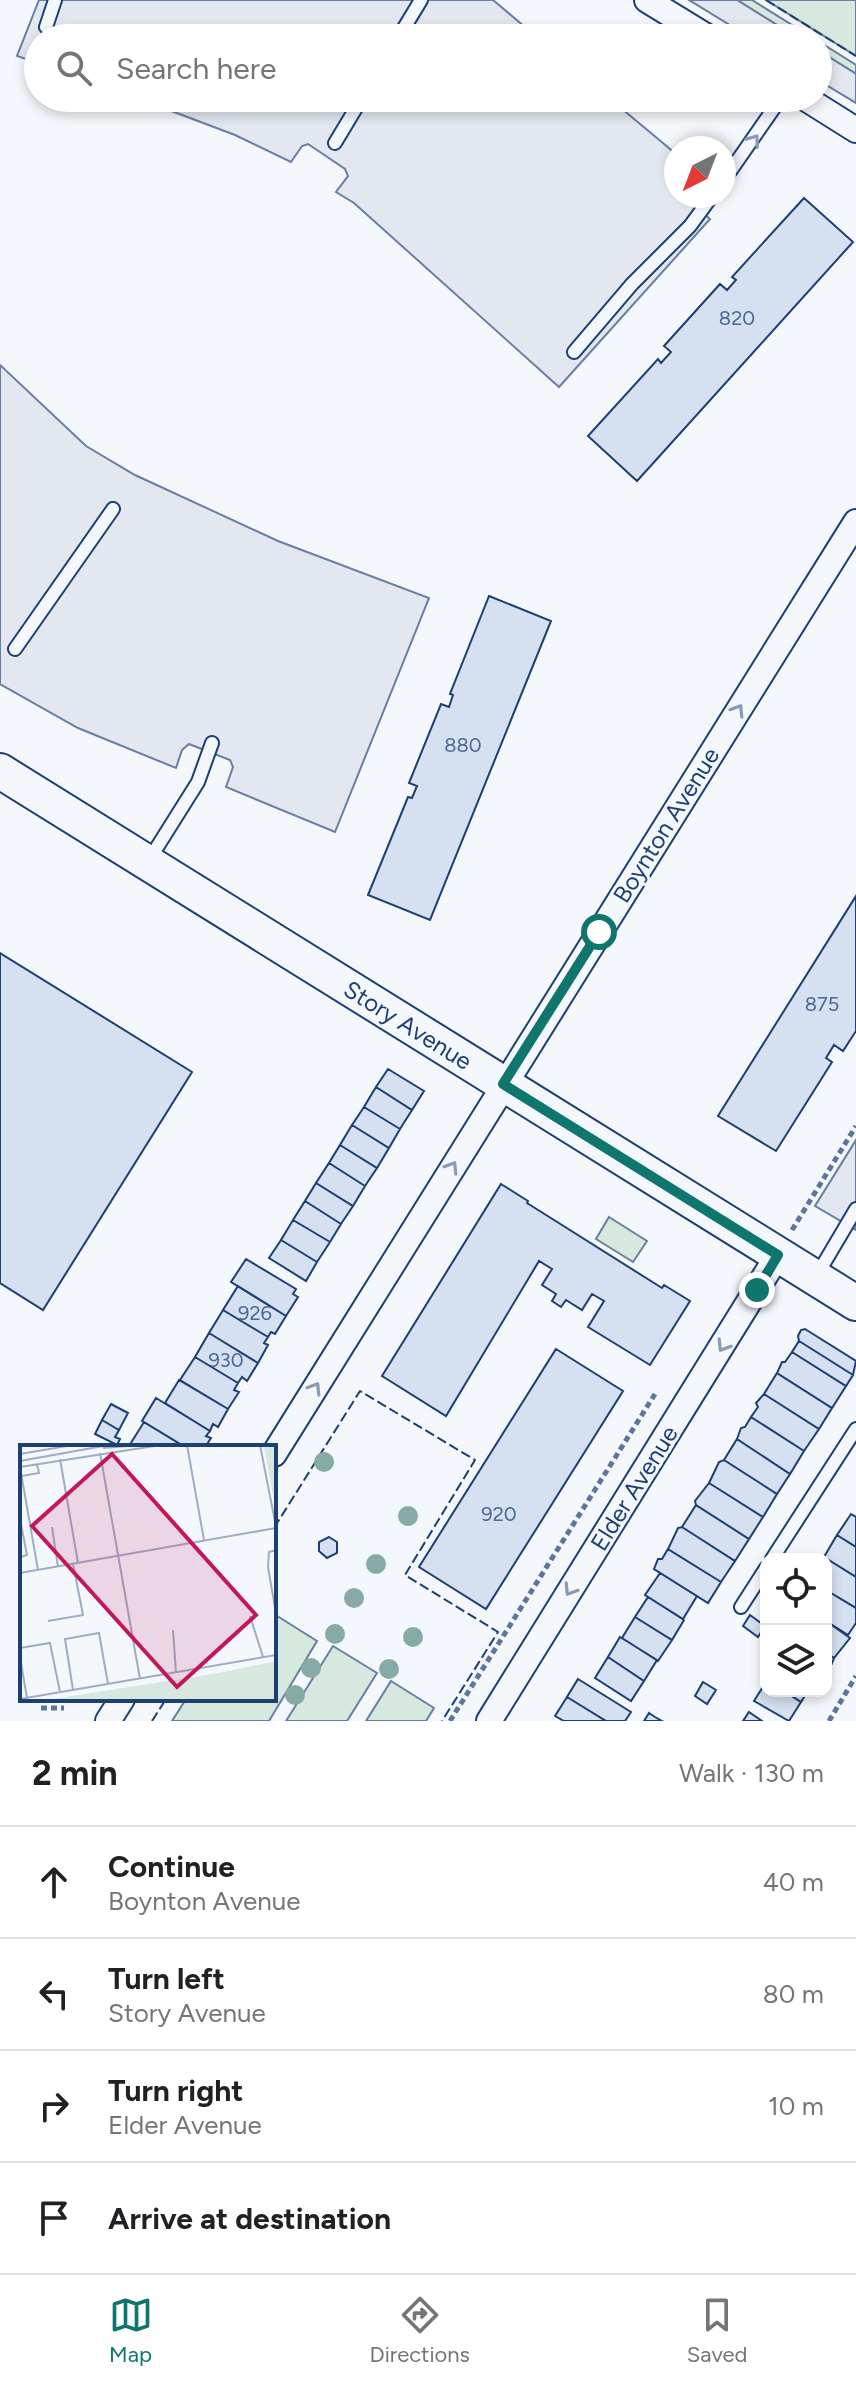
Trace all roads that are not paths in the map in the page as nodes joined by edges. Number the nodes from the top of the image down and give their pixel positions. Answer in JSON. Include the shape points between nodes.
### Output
{"nodes":[{"id":1,"x":55,"y":0,"type":"edge"},
{"id":2,"x":421,"y":0,"type":"edge"},
{"id":3,"x":647,"y":0,"type":"edge"},
{"id":4,"x":47,"y":24,"type":"edge"},
{"id":5,"x":406,"y":24,"type":"edge"},
{"id":6,"x":686,"y":24,"type":"edge"},
{"id":7,"x":354,"y":112,"type":"edge"},
{"id":8,"x":771,"y":112,"type":"edge"},
{"id":9,"x":827,"y":112,"type":"edge"},
{"id":10,"x":856,"y":130,"type":"edge"},
{"id":11,"x":335,"y":143,"type":"dead end"},
{"id":12,"x":736,"y":163,"type":"edge"},
{"id":13,"x":703,"y":208,"type":"edge"},
{"id":14,"x":574,"y":352,"type":"dead end"},
{"id":15,"x":113,"y":509,"type":"dead end"},
{"id":16,"x":856,"y":522,"type":"edge"},
{"id":17,"x":15,"y":649,"type":"dead end"},
{"id":18,"x":212,"y":743,"type":"dead end"},
{"id":19,"x":0,"y":771,"type":"edge"},
{"id":20,"x":147,"y":863,"type":"junction"},
{"id":21,"x":503,"y":1084,"type":"junction"},
{"id":22,"x":856,"y":1209,"type":"edge"},
{"id":23,"x":778,"y":1255,"type":"junction"},
{"id":24,"x":815,"y":1278,"type":"junction"},
{"id":25,"x":856,"y":1303,"type":"edge"},
{"id":26,"x":856,"y":1429,"type":"edge"},
{"id":27,"x":276,"y":1451,"type":"edge"},
{"id":28,"x":776,"y":1553,"type":"edge"},
{"id":29,"x":760,"y":1577,"type":"edge"},
{"id":30,"x":741,"y":1607,"type":"dead end"},
{"id":31,"x":121,"y":1701,"type":"edge"},
{"id":32,"x":108,"y":1721,"type":"edge"},
{"id":33,"x":489,"y":1721,"type":"edge"}],
"edges":[{"from":1,"to":4,"type":"lane"},
{"from":2,"to":5,"type":"lane"},
{"from":3,"to":6,"type":"street"},
{"from":7,"to":11,"type":"lane"},
{"from":12,"to":8,"type":"lane","one_way":true},
{"from":9,"to":10,"type":"street"},
{"from":13,"to":14,"type":"lane"},
{"from":15,"to":17,"type":"lane"},
{"from":21,"to":16,"type":"street","name":"Boynton Avenue","one_way":true},
{"from":18,"to":20,"type":"lane","via":[[198,782]]},
{"from":19,"to":20,"type":"street","name":"Story Avenue"},
{"from":20,"to":21,"type":"street","name":"Story Avenue"},
{"from":21,"to":23,"type":"street","name":"Story Avenue"},
{"from":27,"to":21,"type":"street","name":"Boynton Avenue","one_way":true},
{"from":22,"to":24,"type":"lane"},
{"from":23,"to":24,"type":"street","name":"Story Avenue"},
{"from":23,"to":33,"type":"street","name":"Elder Avenue","one_way":true},
{"from":24,"to":25,"type":"street","name":"Story Avenue"},
{"from":26,"to":28,"type":"lane"},
{"from":29,"to":30,"type":"lane"},
{"from":31,"to":32,"type":"street"}]}
